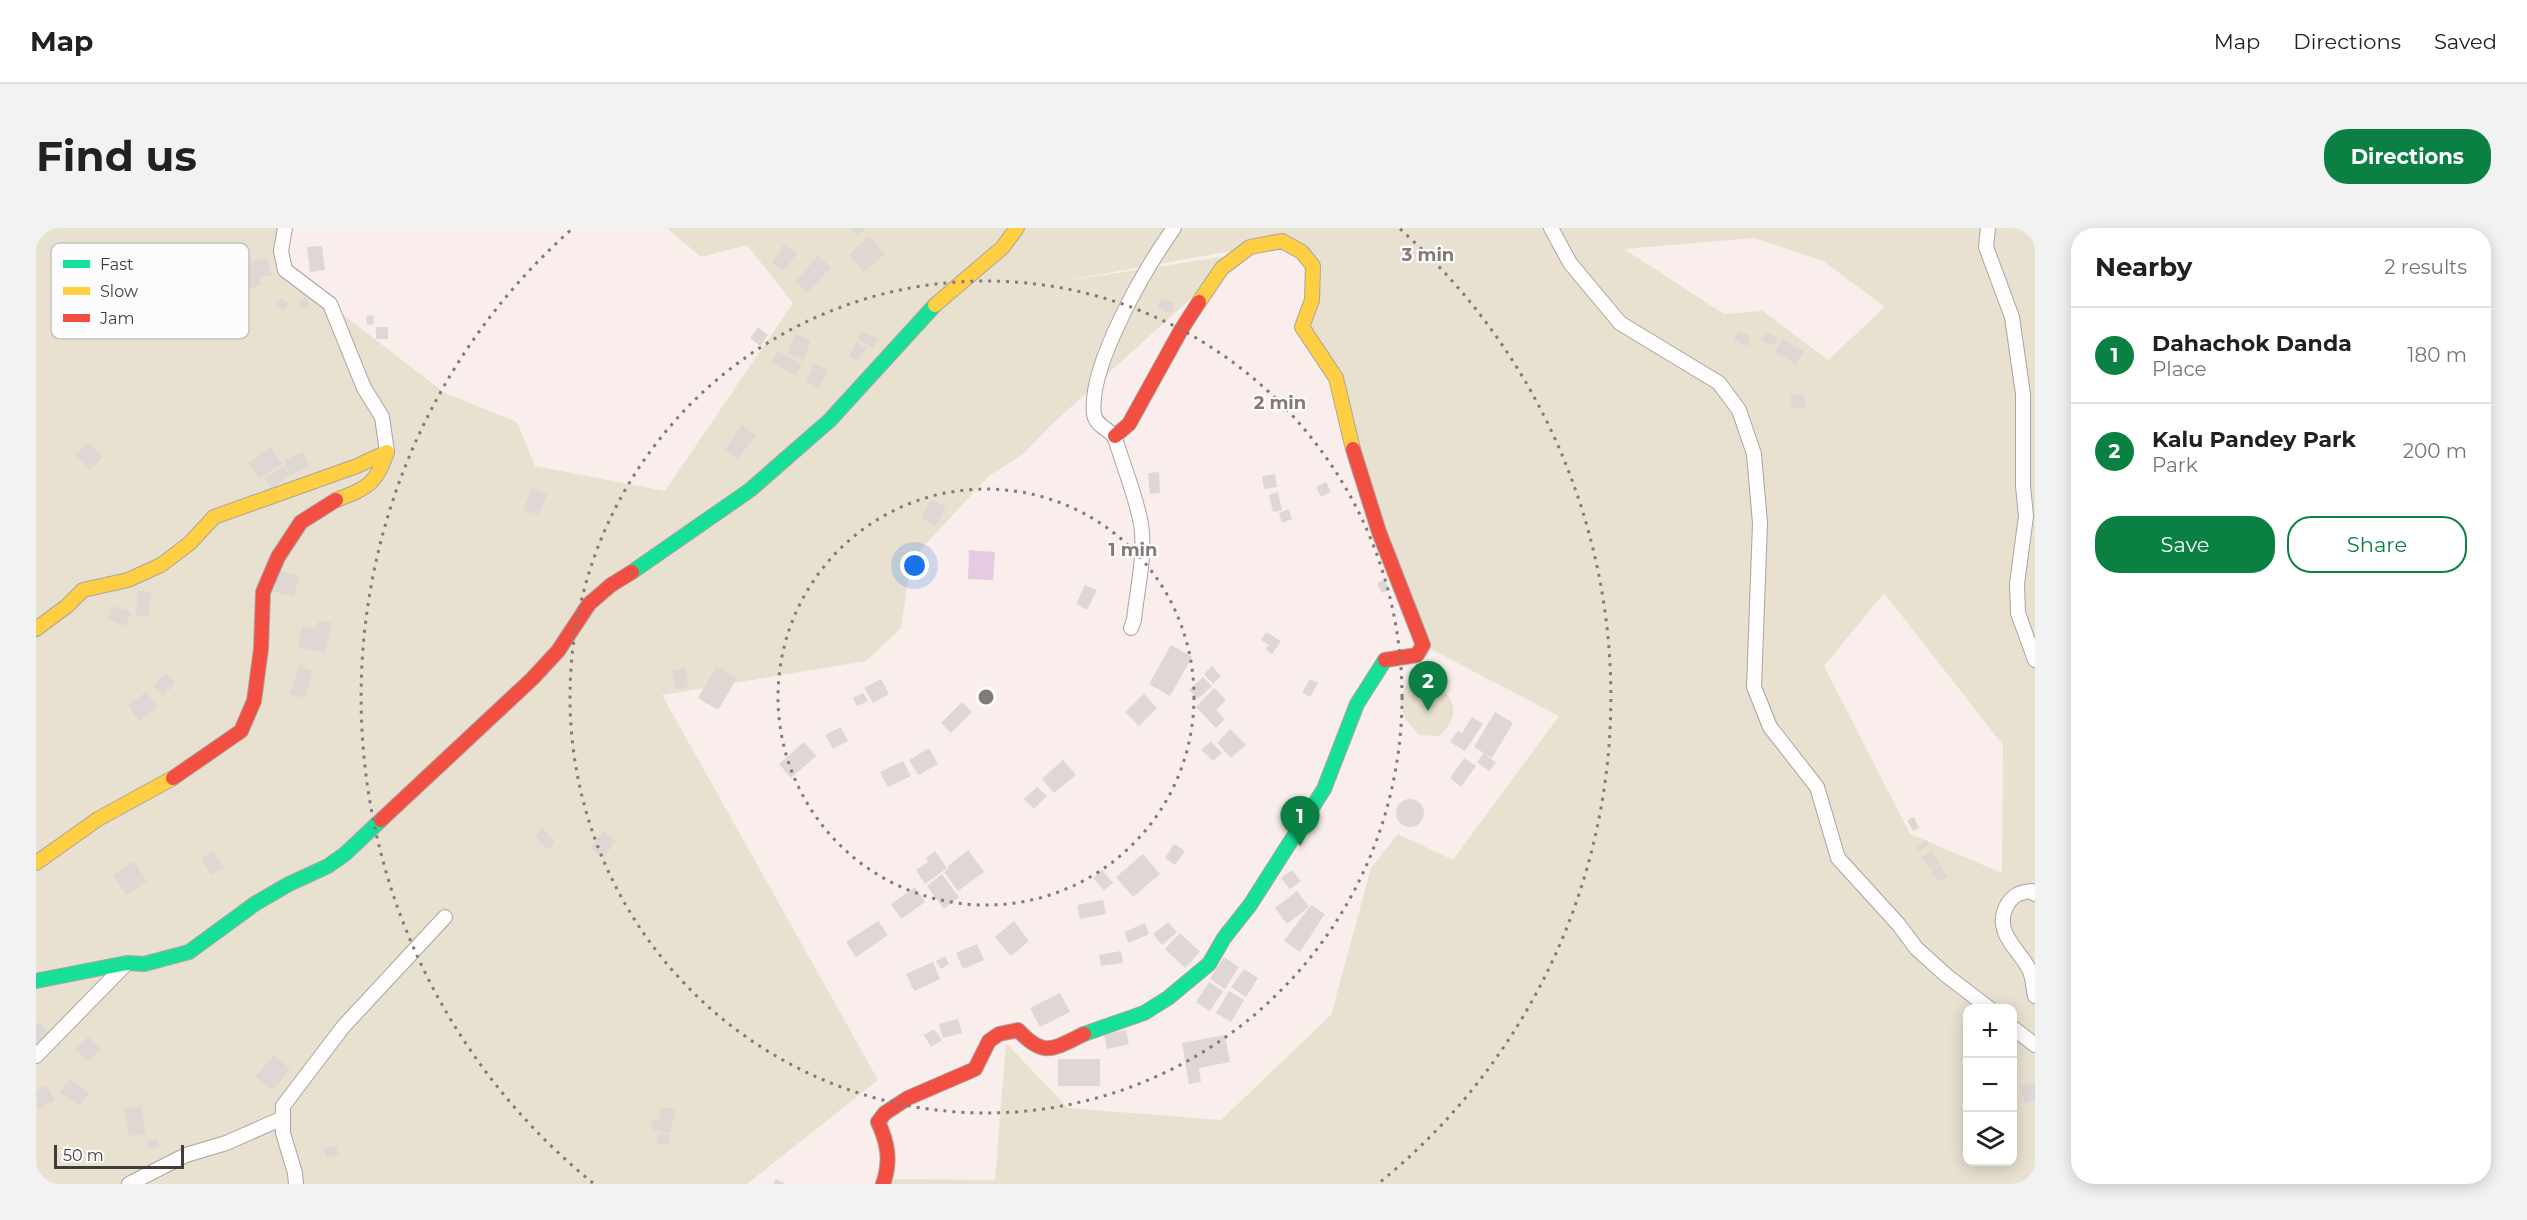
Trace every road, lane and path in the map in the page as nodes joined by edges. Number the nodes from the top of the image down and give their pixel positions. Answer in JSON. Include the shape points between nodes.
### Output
{"nodes":[{"id":1,"x":285,"y":228,"type":"edge"},
{"id":2,"x":1017,"y":228,"type":"edge"},
{"id":3,"x":1174,"y":228,"type":"edge"},
{"id":4,"x":1551,"y":228,"type":"edge"},
{"id":5,"x":1988,"y":228,"type":"edge"},
{"id":6,"x":1115,"y":436,"type":"junction"},
{"id":7,"x":387,"y":452,"type":"junction"},
{"id":8,"x":1131,"y":628,"type":"dead end"},
{"id":9,"x":36,"y":629,"type":"edge"},
{"id":10,"x":2035,"y":660,"type":"edge"},
{"id":11,"x":36,"y":863,"type":"edge"},
{"id":12,"x":2035,"y":894,"type":"edge"},
{"id":13,"x":445,"y":917,"type":"dead end"},
{"id":14,"x":127,"y":963,"type":"junction"},
{"id":15,"x":36,"y":981,"type":"edge"},
{"id":16,"x":2035,"y":996,"type":"edge"},
{"id":17,"x":1984,"y":1004,"type":"edge"},
{"id":18,"x":2017,"y":1030,"type":"edge"},
{"id":19,"x":2035,"y":1046,"type":"edge"},
{"id":20,"x":36,"y":1056,"type":"edge"},
{"id":21,"x":283,"y":1118,"type":"junction"},
{"id":22,"x":129,"y":1184,"type":"edge"},
{"id":23,"x":296,"y":1184,"type":"edge"},
{"id":24,"x":883,"y":1184,"type":"edge"}],
"edges":[{"from":1,"to":7,"type":"street","via":[[285,270],[330,304],[364,388],[382,417]]},
{"from":2,"to":14,"type":"street","via":[[1002,248],[943,297],[822,428],[750,490],[589,604],[558,651],[532,679],[345,854],[256,903],[189,952],[144,964]]},
{"from":3,"to":6,"type":"street","via":[[1117,325],[1097,382],[1094,415],[1100,427]]},
{"from":4,"to":17,"type":"street","via":[[1570,263],[1620,323],[1719,383],[1739,410],[1754,454],[1760,523],[1754,687],[1770,727],[1816,787],[1838,858],[1916,948]]},
{"from":5,"to":10,"type":"street","via":[[1986,247],[2012,317],[2024,394],[2026,516],[2017,584],[2018,613]]},
{"from":6,"to":8,"type":"street","via":[[1141,524]]},
{"from":6,"to":24,"type":"street","via":[[1129,424],[1181,330],[1222,268],[1250,247],[1281,242],[1302,252],[1313,266],[1312,300],[1302,327],[1336,378],[1356,463],[1423,645],[1417,655],[1383,660],[1377,668],[1357,704],[1324,789],[1209,964],[1144,1013],[1054,1049],[1033,1046],[1018,1030],[998,1033],[986,1042],[975,1069],[883,1113],[878,1122],[889,1155],[889,1171]]},
{"from":7,"to":9,"type":"street","via":[[214,517],[190,543],[161,565],[128,579],[83,590]]},
{"from":7,"to":11,"type":"street","via":[[380,472],[364,489],[331,501],[301,522],[278,557],[263,592],[254,701],[241,731],[190,768],[98,819]]},
{"from":12,"to":16,"type":"street","via":[[2019,892],[2008,902],[2002,916],[2005,935],[2030,972]]},
{"from":13,"to":21,"type":"street","via":[[343,1026],[283,1106]]},
{"from":14,"to":15,"type":"street"},
{"from":14,"to":20,"type":"street"},
{"from":18,"to":19,"type":"street"},
{"from":21,"to":22,"type":"street","via":[[226,1143],[186,1155]]},
{"from":21,"to":23,"type":"street"}]}
